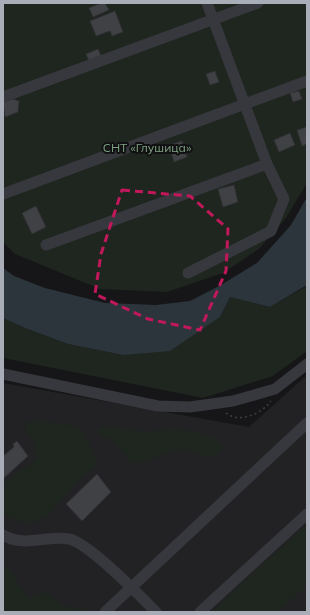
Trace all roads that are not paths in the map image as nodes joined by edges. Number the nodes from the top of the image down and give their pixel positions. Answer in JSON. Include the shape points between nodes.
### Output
{"nodes":[{"id":1,"x":207,"y":3,"type":"edge"},
{"id":2,"x":258,"y":3,"type":"edge"},
{"id":3,"x":213,"y":20,"type":"junction"},
{"id":4,"x":307,"y":81,"type":"edge"},
{"id":5,"x":3,"y":97,"type":"edge"},
{"id":6,"x":245,"y":103,"type":"junction"},
{"id":7,"x":266,"y":164,"type":"junction"},
{"id":8,"x":3,"y":194,"type":"edge"},
{"id":9,"x":46,"y":245,"type":"dead end"},
{"id":10,"x":188,"y":274,"type":"dead end"},
{"id":11,"x":307,"y":364,"type":"edge"},
{"id":12,"x":3,"y":374,"type":"edge"},
{"id":13,"x":307,"y":423,"type":"edge"},
{"id":14,"x":307,"y":514,"type":"edge"},
{"id":15,"x":3,"y":535,"type":"edge"},
{"id":16,"x":132,"y":588,"type":"junction"},
{"id":17,"x":105,"y":612,"type":"edge"},
{"id":18,"x":156,"y":612,"type":"edge"},
{"id":19,"x":200,"y":612,"type":"edge"}],
"edges":[{"from":1,"to":3,"type":"street"},
{"from":2,"to":3,"type":"street"},
{"from":3,"to":5,"type":"street"},
{"from":3,"to":6,"type":"street"},
{"from":4,"to":6,"type":"street"},
{"from":6,"to":7,"type":"street"},
{"from":6,"to":8,"type":"street"},
{"from":7,"to":9,"type":"street"},
{"from":7,"to":10,"type":"street","via":[[284,199],[271,232]]},
{"from":11,"to":12,"type":"street","via":[[275,389],[221,403],[190,407],[158,406]]},
{"from":13,"to":16,"type":"street"},
{"from":14,"to":19,"type":"street"},
{"from":15,"to":16,"type":"street","via":[[19,541],[60,538],[75,540]]},
{"from":16,"to":17,"type":"street"},
{"from":16,"to":18,"type":"street"}]}
